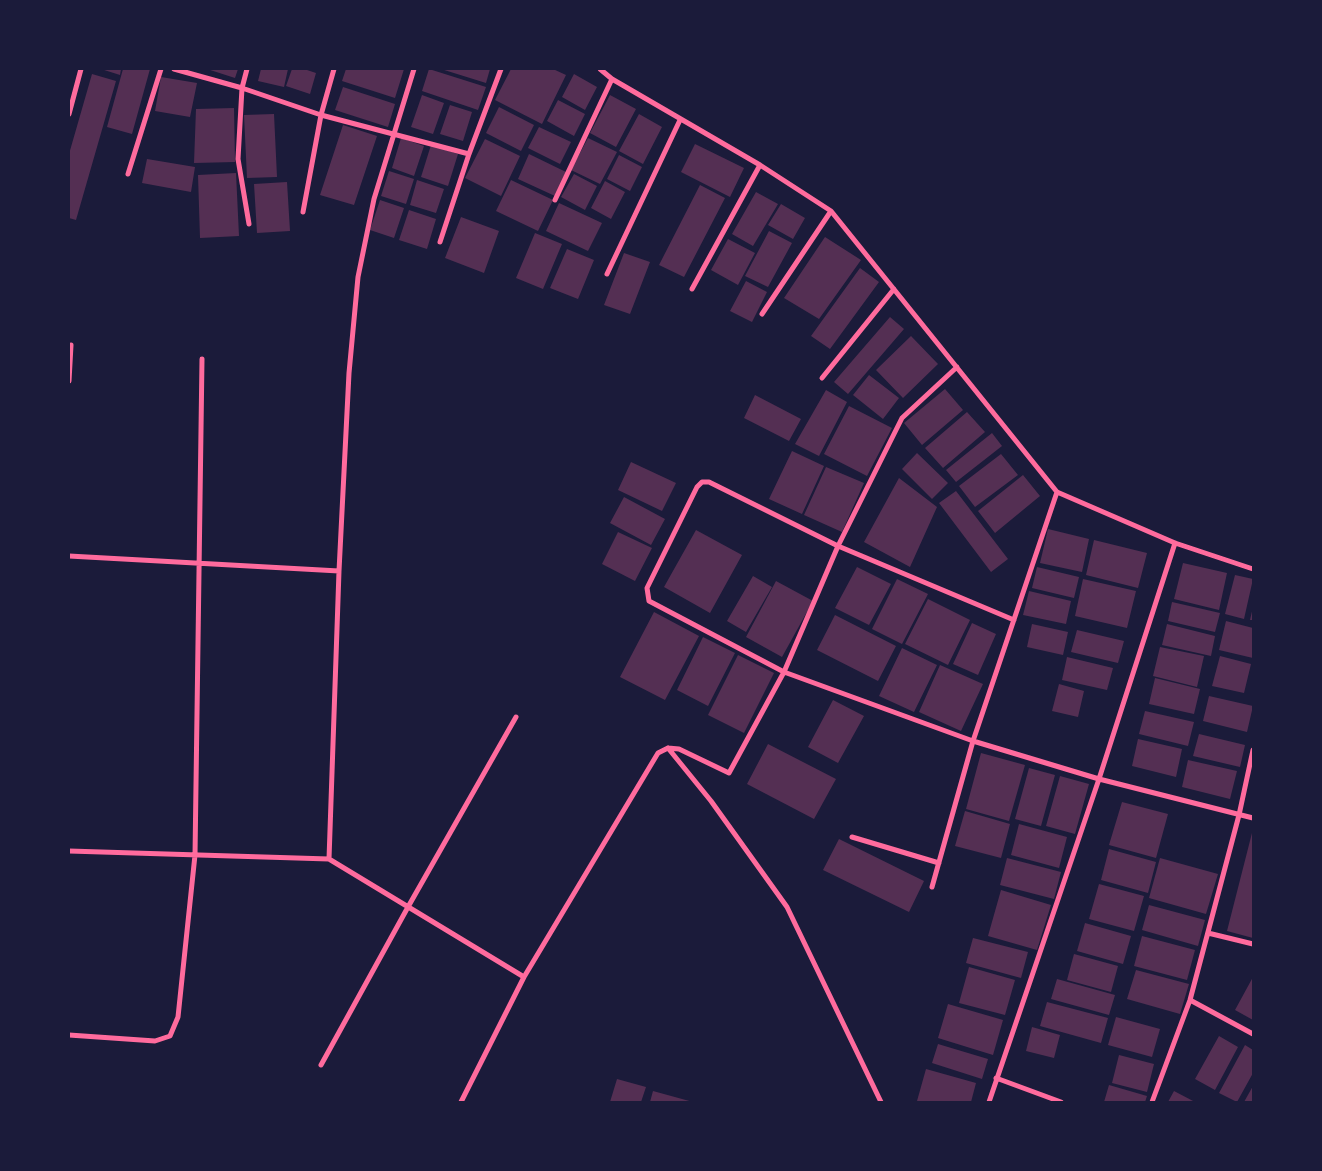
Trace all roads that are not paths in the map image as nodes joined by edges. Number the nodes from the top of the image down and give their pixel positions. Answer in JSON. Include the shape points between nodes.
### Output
{"nodes":[{"id":1,"x":81,"y":69,"type":"edge"},
{"id":2,"x":161,"y":69,"type":"edge"},
{"id":3,"x":174,"y":69,"type":"edge"},
{"id":4,"x":248,"y":69,"type":"edge"},
{"id":5,"x":334,"y":69,"type":"edge"},
{"id":6,"x":414,"y":69,"type":"edge"},
{"id":7,"x":501,"y":69,"type":"edge"},
{"id":8,"x":600,"y":69,"type":"edge"},
{"id":9,"x":612,"y":79,"type":"junction"},
{"id":10,"x":242,"y":88,"type":"junction"},
{"id":11,"x":69,"y":114,"type":"edge"},
{"id":12,"x":321,"y":115,"type":"junction"},
{"id":13,"x":680,"y":120,"type":"junction"},
{"id":14,"x":395,"y":133,"type":"junction"},
{"id":15,"x":469,"y":154,"type":"junction"},
{"id":16,"x":760,"y":165,"type":"junction"},
{"id":17,"x":128,"y":174,"type":"dead end"},
{"id":18,"x":555,"y":200,"type":"dead end"},
{"id":19,"x":832,"y":211,"type":"junction"},
{"id":20,"x":303,"y":212,"type":"dead end"},
{"id":21,"x":249,"y":224,"type":"dead end"},
{"id":22,"x":440,"y":242,"type":"dead end"},
{"id":23,"x":607,"y":274,"type":"dead end"},
{"id":24,"x":692,"y":289,"type":"dead end"},
{"id":25,"x":894,"y":289,"type":"junction"},
{"id":26,"x":762,"y":314,"type":"dead end"},
{"id":27,"x":71,"y":346,"type":"dead end"},
{"id":28,"x":202,"y":359,"type":"dead end"},
{"id":29,"x":957,"y":367,"type":"junction"},
{"id":30,"x":822,"y":378,"type":"dead end"},
{"id":31,"x":69,"y":381,"type":"edge"},
{"id":32,"x":1057,"y":492,"type":"junction"},
{"id":33,"x":1175,"y":544,"type":"junction"},
{"id":34,"x":838,"y":546,"type":"junction"},
{"id":35,"x":69,"y":556,"type":"edge"},
{"id":36,"x":199,"y":564,"type":"junction"},
{"id":37,"x":1253,"y":569,"type":"edge"},
{"id":38,"x":339,"y":571,"type":"junction"},
{"id":39,"x":1014,"y":620,"type":"junction"},
{"id":40,"x":784,"y":672,"type":"junction"},
{"id":41,"x":516,"y":717,"type":"dead end"},
{"id":42,"x":973,"y":741,"type":"junction"},
{"id":43,"x":668,"y":748,"type":"junction"},
{"id":44,"x":1253,"y":750,"type":"edge"},
{"id":45,"x":1099,"y":779,"type":"junction"},
{"id":46,"x":1239,"y":815,"type":"junction"},
{"id":47,"x":1253,"y":818,"type":"edge"},
{"id":48,"x":852,"y":837,"type":"dead end"},
{"id":49,"x":69,"y":851,"type":"edge"},
{"id":50,"x":195,"y":855,"type":"junction"},
{"id":51,"x":329,"y":859,"type":"junction"},
{"id":52,"x":939,"y":863,"type":"junction"},
{"id":53,"x":932,"y":887,"type":"dead end"},
{"id":54,"x":408,"y":907,"type":"junction"},
{"id":55,"x":1208,"y":933,"type":"junction"},
{"id":56,"x":1253,"y":944,"type":"edge"},
{"id":57,"x":524,"y":977,"type":"junction"},
{"id":58,"x":1190,"y":1000,"type":"junction"},
{"id":59,"x":1253,"y":1034,"type":"edge"},
{"id":60,"x":69,"y":1036,"type":"edge"},
{"id":61,"x":321,"y":1065,"type":"dead end"},
{"id":62,"x":996,"y":1078,"type":"junction"},
{"id":63,"x":461,"y":1102,"type":"edge"},
{"id":64,"x":881,"y":1102,"type":"edge"},
{"id":65,"x":989,"y":1102,"type":"edge"},
{"id":66,"x":1061,"y":1102,"type":"edge"},
{"id":67,"x":1152,"y":1102,"type":"edge"}],
"edges":[{"from":1,"to":11,"type":"street"},
{"from":2,"to":17,"type":"street"},
{"from":3,"to":10,"type":"street"},
{"from":4,"to":10,"type":"street"},
{"from":5,"to":12,"type":"street"},
{"from":6,"to":14,"type":"street"},
{"from":7,"to":15,"type":"street"},
{"from":8,"to":9,"type":"street"},
{"from":9,"to":13,"type":"street"},
{"from":9,"to":18,"type":"street"},
{"from":10,"to":12,"type":"street"},
{"from":10,"to":21,"type":"street","via":[[238,159]]},
{"from":12,"to":14,"type":"street"},
{"from":12,"to":20,"type":"street"},
{"from":13,"to":16,"type":"street"},
{"from":13,"to":23,"type":"street"},
{"from":14,"to":15,"type":"street"},
{"from":14,"to":38,"type":"street","via":[[374,199],[358,277],[349,373]]},
{"from":15,"to":22,"type":"street"},
{"from":16,"to":19,"type":"street"},
{"from":16,"to":24,"type":"street"},
{"from":19,"to":25,"type":"street"},
{"from":19,"to":26,"type":"street"},
{"from":25,"to":29,"type":"street"},
{"from":25,"to":30,"type":"street"},
{"from":27,"to":31,"type":"street"},
{"from":28,"to":36,"type":"street"},
{"from":29,"to":32,"type":"street"},
{"from":29,"to":34,"type":"street","via":[[902,418]]},
{"from":32,"to":33,"type":"street"},
{"from":32,"to":39,"type":"street"},
{"from":33,"to":37,"type":"street"},
{"from":33,"to":45,"type":"street"},
{"from":34,"to":39,"type":"street"},
{"from":34,"to":40,"type":"street"},
{"from":34,"to":40,"type":"street","via":[[709,482],[702,482],[697,486],[647,588],[649,601]]},
{"from":35,"to":36,"type":"street"},
{"from":36,"to":38,"type":"street"},
{"from":36,"to":50,"type":"street"},
{"from":38,"to":51,"type":"street"},
{"from":39,"to":42,"type":"street"},
{"from":40,"to":42,"type":"street"},
{"from":40,"to":43,"type":"street","via":[[729,773],[680,749]]},
{"from":41,"to":54,"type":"street"},
{"from":42,"to":45,"type":"street"},
{"from":42,"to":52,"type":"street"},
{"from":43,"to":57,"type":"street","via":[[658,753]]},
{"from":43,"to":64,"type":"street","via":[[711,801],[787,907]]},
{"from":44,"to":46,"type":"street"},
{"from":45,"to":46,"type":"street"},
{"from":45,"to":62,"type":"street"},
{"from":46,"to":47,"type":"street"},
{"from":46,"to":55,"type":"street"},
{"from":48,"to":52,"type":"street"},
{"from":49,"to":50,"type":"street"},
{"from":50,"to":51,"type":"street"},
{"from":50,"to":60,"type":"street","via":[[178,1017],[170,1036],[156,1041]]},
{"from":51,"to":54,"type":"street"},
{"from":52,"to":53,"type":"street"},
{"from":54,"to":57,"type":"street"},
{"from":54,"to":61,"type":"street"},
{"from":55,"to":56,"type":"street"},
{"from":55,"to":58,"type":"street"},
{"from":57,"to":63,"type":"street"},
{"from":58,"to":59,"type":"street"},
{"from":58,"to":67,"type":"street"},
{"from":62,"to":65,"type":"street"},
{"from":62,"to":66,"type":"street"}]}
